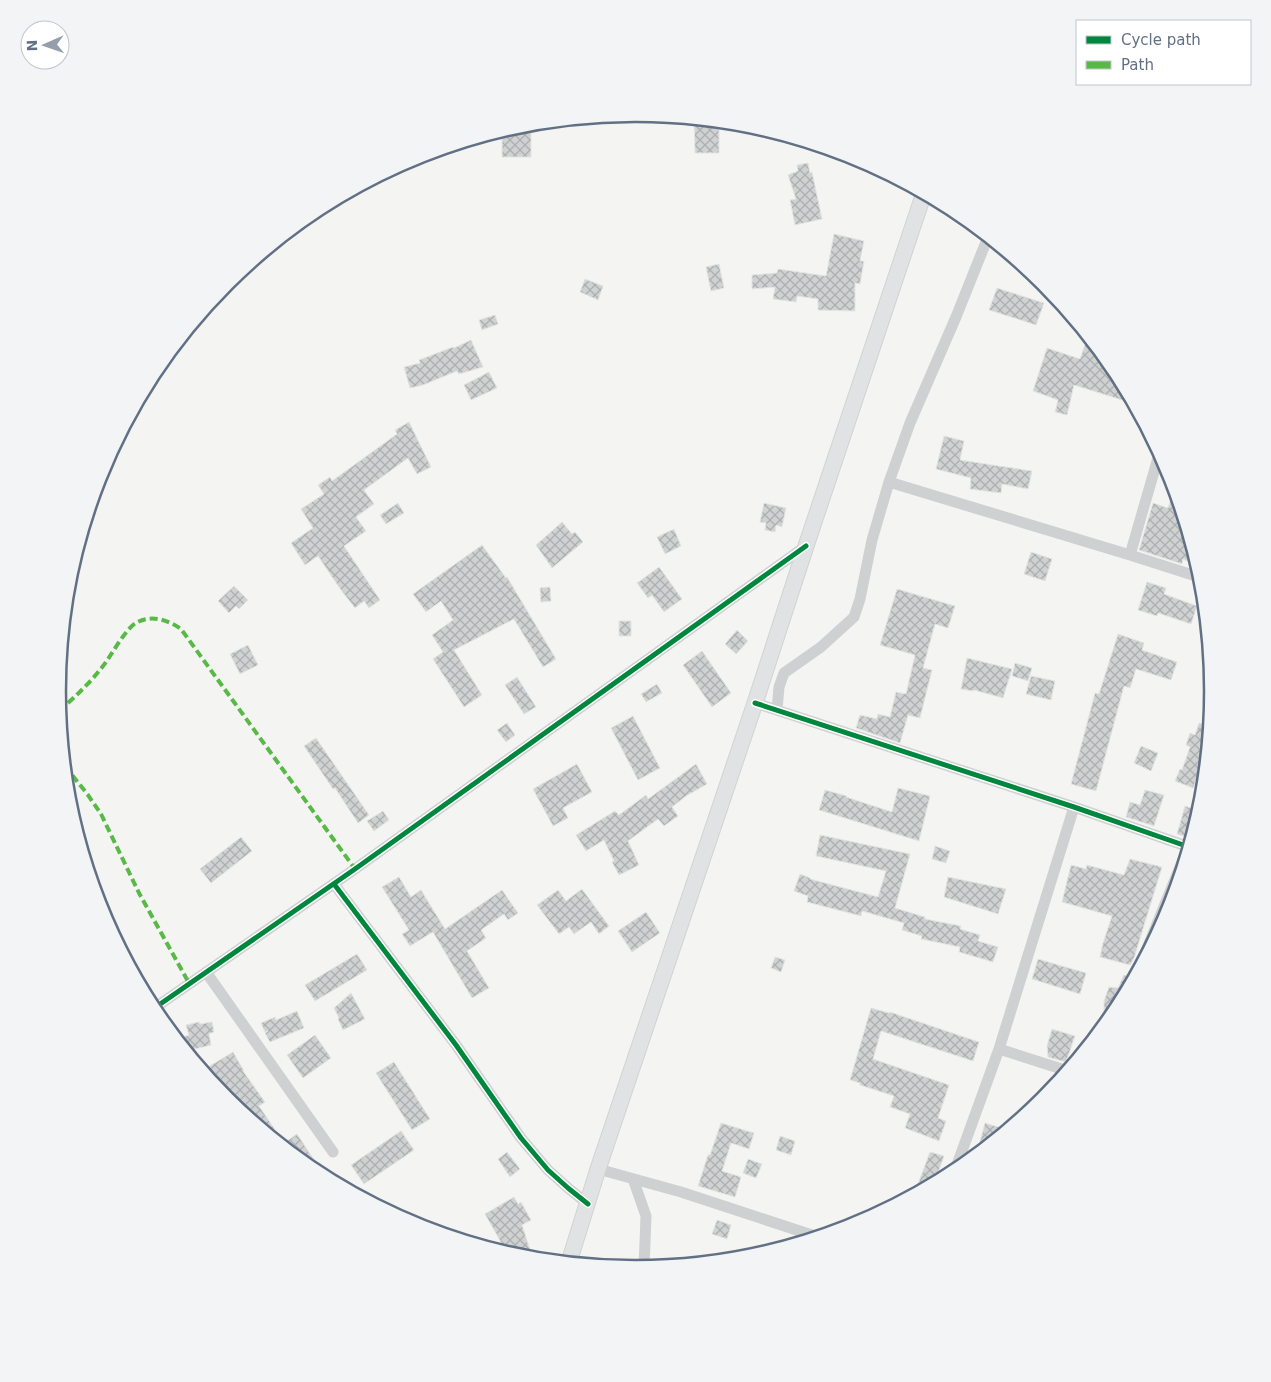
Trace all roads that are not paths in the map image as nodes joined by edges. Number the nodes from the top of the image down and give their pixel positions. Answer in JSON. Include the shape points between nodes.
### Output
{"nodes":[{"id":1,"x":922,"y":199,"type":"edge"},
{"id":2,"x":986,"y":242,"type":"edge"},
{"id":3,"x":1157,"y":463,"type":"edge"},
{"id":4,"x":889,"y":482,"type":"junction"},
{"id":5,"x":806,"y":546,"type":"junction"},
{"id":6,"x":1130,"y":555,"type":"junction"},
{"id":7,"x":1193,"y":575,"type":"edge"},
{"id":8,"x":755,"y":703,"type":"junction"},
{"id":9,"x":777,"y":710,"type":"junction"},
{"id":10,"x":1074,"y":807,"type":"junction"},
{"id":11,"x":1183,"y":845,"type":"edge"},
{"id":12,"x":334,"y":884,"type":"junction"},
{"id":13,"x":206,"y":972,"type":"junction"},
{"id":14,"x":160,"y":1004,"type":"edge"},
{"id":15,"x":998,"y":1049,"type":"junction"},
{"id":16,"x":1061,"y":1069,"type":"edge"},
{"id":17,"x":333,"y":1152,"type":"dead end"},
{"id":18,"x":959,"y":1159,"type":"edge"},
{"id":19,"x":598,"y":1169,"type":"junction"},
{"id":20,"x":633,"y":1179,"type":"junction"},
{"id":21,"x":588,"y":1204,"type":"junction"},
{"id":22,"x":807,"y":1233,"type":"edge"},
{"id":23,"x":571,"y":1256,"type":"edge"},
{"id":24,"x":644,"y":1260,"type":"edge"}],
"edges":[{"from":1,"to":5,"type":"main road"},
{"from":2,"to":4,"type":"street","via":[[910,423]]},
{"from":3,"to":6,"type":"street"},
{"from":4,"to":6,"type":"street"},
{"from":4,"to":9,"type":"street","via":[[854,617],[821,647],[784,673]]},
{"from":5,"to":8,"type":"main road"},
{"from":5,"to":12,"type":"street"},
{"from":6,"to":7,"type":"street"},
{"from":8,"to":9,"type":"street"},
{"from":8,"to":19,"type":"main road"},
{"from":9,"to":10,"type":"street"},
{"from":10,"to":11,"type":"street"},
{"from":10,"to":15,"type":"street"},
{"from":12,"to":13,"type":"street"},
{"from":12,"to":21,"type":"street","via":[[456,1045],[521,1138],[548,1170]]},
{"from":13,"to":14,"type":"street"},
{"from":13,"to":17,"type":"street"},
{"from":15,"to":16,"type":"street"},
{"from":15,"to":18,"type":"street"},
{"from":19,"to":20,"type":"street"},
{"from":19,"to":21,"type":"main road"},
{"from":20,"to":22,"type":"street"},
{"from":20,"to":24,"type":"street","via":[[646,1216]]},
{"from":21,"to":23,"type":"main road"}]}
